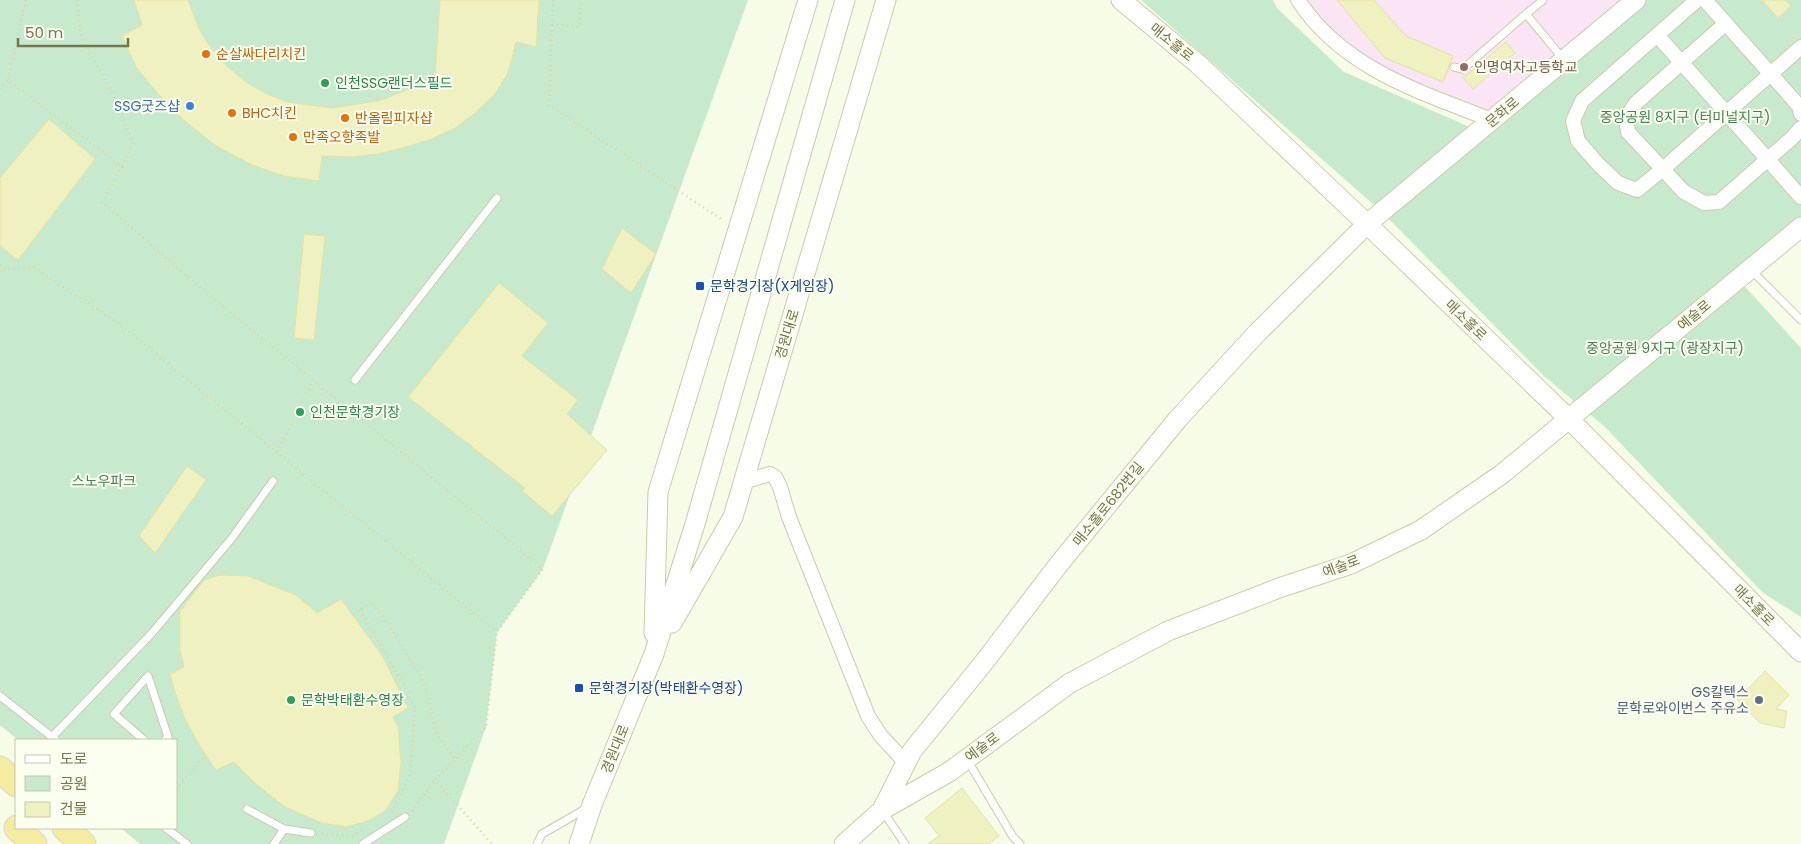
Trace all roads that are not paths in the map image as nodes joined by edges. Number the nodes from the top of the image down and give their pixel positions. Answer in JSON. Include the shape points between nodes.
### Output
{"nodes":[{"id":1,"x":808,"y":0,"type":"edge"},
{"id":2,"x":845,"y":0,"type":"edge"},
{"id":3,"x":886,"y":0,"type":"edge"},
{"id":4,"x":1121,"y":0,"type":"edge"},
{"id":5,"x":1298,"y":0,"type":"edge"},
{"id":6,"x":1636,"y":0,"type":"edge"},
{"id":7,"x":1697,"y":0,"type":"edge"},
{"id":8,"x":1705,"y":0,"type":"edge"},
{"id":9,"x":1542,"y":1,"type":"edge"},
{"id":10,"x":1526,"y":14,"type":"junction"},
{"id":11,"x":1726,"y":24,"type":"junction"},
{"id":12,"x":1657,"y":35,"type":"junction"},
{"id":13,"x":1801,"y":47,"type":"edge"},
{"id":14,"x":1564,"y":60,"type":"junction"},
{"id":15,"x":1681,"y":63,"type":"junction"},
{"id":16,"x":1454,"y":67,"type":"dead end"},
{"id":17,"x":1770,"y":73,"type":"junction"},
{"id":18,"x":1726,"y":113,"type":"junction"},
{"id":19,"x":1801,"y":114,"type":"edge"},
{"id":20,"x":1492,"y":120,"type":"junction"},
{"id":21,"x":1801,"y":128,"type":"edge"},
{"id":22,"x":1767,"y":160,"type":"junction"},
{"id":23,"x":1663,"y":169,"type":"junction"},
{"id":24,"x":1801,"y":197,"type":"edge"},
{"id":25,"x":496,"y":198,"type":"dead end"},
{"id":26,"x":1367,"y":224,"type":"junction"},
{"id":27,"x":1801,"y":226,"type":"edge"},
{"id":28,"x":1750,"y":269,"type":"junction"},
{"id":29,"x":1801,"y":320,"type":"edge"},
{"id":30,"x":355,"y":380,"type":"dead end"},
{"id":31,"x":1569,"y":419,"type":"junction"},
{"id":32,"x":273,"y":481,"type":"dead end"},
{"id":33,"x":743,"y":482,"type":"junction"},
{"id":34,"x":1801,"y":652,"type":"edge"},
{"id":35,"x":654,"y":654,"type":"junction"},
{"id":36,"x":0,"y":696,"type":"edge"},
{"id":37,"x":54,"y":739,"type":"edge"},
{"id":38,"x":143,"y":739,"type":"edge"},
{"id":39,"x":166,"y":739,"type":"edge"},
{"id":40,"x":967,"y":758,"type":"junction"},
{"id":41,"x":906,"y":764,"type":"junction"},
{"id":42,"x":0,"y":769,"type":"edge"},
{"id":43,"x":15,"y":783,"type":"edge"},
{"id":44,"x":592,"y":805,"type":"junction"},
{"id":45,"x":247,"y":809,"type":"dead end"},
{"id":46,"x":882,"y":810,"type":"junction"},
{"id":47,"x":0,"y":813,"type":"edge"},
{"id":48,"x":405,"y":817,"type":"road end"},
{"id":49,"x":15,"y":827,"type":"edge"},
{"id":50,"x":17,"y":829,"type":"edge"},
{"id":51,"x":66,"y":829,"type":"edge"},
{"id":52,"x":167,"y":829,"type":"edge"},
{"id":53,"x":284,"y":829,"type":"junction"},
{"id":54,"x":311,"y":833,"type":"road end"},
{"id":55,"x":34,"y":844,"type":"edge"},
{"id":56,"x":82,"y":844,"type":"edge"},
{"id":57,"x":187,"y":844,"type":"edge"},
{"id":58,"x":274,"y":844,"type":"edge"},
{"id":59,"x":364,"y":844,"type":"edge"},
{"id":60,"x":537,"y":844,"type":"edge"},
{"id":61,"x":579,"y":844,"type":"edge"},
{"id":62,"x":844,"y":844,"type":"edge"},
{"id":63,"x":905,"y":844,"type":"edge"},
{"id":64,"x":1020,"y":844,"type":"edge"}],
"edges":[{"from":1,"to":35,"type":"main road","name":"경원대로","via":[[658,492]]},
{"from":2,"to":35,"type":"main road","name":"경원대로","via":[[695,524]]},
{"from":3,"to":33,"type":"main road","name":"경원대로"},
{"from":4,"to":26,"type":"main road","name":"매소홀로","via":[[1198,64]]},
{"from":5,"to":20,"type":"street","via":[[1309,18],[1343,50],[1399,83]]},
{"from":6,"to":14,"type":"main road","name":"문화로"},
{"from":7,"to":12,"type":"street"},
{"from":8,"to":11,"type":"street"},
{"from":9,"to":10,"type":"lane"},
{"from":10,"to":14,"type":"lane"},
{"from":10,"to":16,"type":"lane","via":[[1463,69]]},
{"from":11,"to":15,"type":"street"},
{"from":11,"to":17,"type":"street"},
{"from":12,"to":15,"type":"street"},
{"from":12,"to":23,"type":"street","via":[[1582,101],[1573,121],[1578,141],[1618,183],[1638,190]]},
{"from":13,"to":17,"type":"street"},
{"from":14,"to":20,"type":"main road","name":"문화로"},
{"from":15,"to":18,"type":"street"},
{"from":15,"to":23,"type":"street","via":[[1636,103],[1626,118],[1628,132]]},
{"from":17,"to":18,"type":"street"},
{"from":17,"to":19,"type":"street","via":[[1799,106]]},
{"from":18,"to":22,"type":"street"},
{"from":18,"to":23,"type":"street"},
{"from":20,"to":26,"type":"main road","name":"문화로"},
{"from":21,"to":22,"type":"street"},
{"from":22,"to":23,"type":"street","via":[[1719,202],[1704,203],[1684,192]]},
{"from":22,"to":24,"type":"street"},
{"from":25,"to":30,"type":"lane"},
{"from":26,"to":31,"type":"main road","name":"매소홀로"},
{"from":26,"to":41,"type":"main road","name":"매소홀로682번길","via":[[1257,333],[1177,420],[1059,564],[912,751]]},
{"from":27,"to":28,"type":"main road","name":"예술로"},
{"from":28,"to":29,"type":"lane"},
{"from":28,"to":31,"type":"main road","name":"예술로"},
{"from":31,"to":34,"type":"main road","name":"매소홀로"},
{"from":31,"to":40,"type":"main road","name":"예술로","via":[[1502,474],[1421,530],[1351,564],[1168,631],[1070,683]]},
{"from":32,"to":37,"type":"lane","via":[[232,538],[152,633]]},
{"from":33,"to":35,"type":"main road","name":"경원대로","via":[[732,517]]},
{"from":33,"to":41,"type":"street","via":[[770,474],[780,487],[868,716]]},
{"from":35,"to":44,"type":"main road","name":"경원대로"},
{"from":36,"to":37,"type":"lane"},
{"from":38,"to":39,"type":"lane","via":[[114,714],[148,676]]},
{"from":40,"to":46,"type":"main road","name":"예술로","via":[[949,772]]},
{"from":40,"to":64,"type":"lane"},
{"from":41,"to":46,"type":"main road","name":"매소홀로682번길"},
{"from":42,"to":43,"type":"highway"},
{"from":44,"to":60,"type":"lane","via":[[542,834]]},
{"from":44,"to":61,"type":"main road","name":"경원대로"},
{"from":45,"to":53,"type":"lane"},
{"from":46,"to":62,"type":"main road","name":"예술로"},
{"from":46,"to":63,"type":"lane"},
{"from":47,"to":49,"type":"highway"},
{"from":48,"to":59,"type":"lane"},
{"from":50,"to":55,"type":"highway"},
{"from":51,"to":56,"type":"highway"},
{"from":52,"to":57,"type":"lane"},
{"from":53,"to":54,"type":"lane"},
{"from":53,"to":58,"type":"lane"}]}
